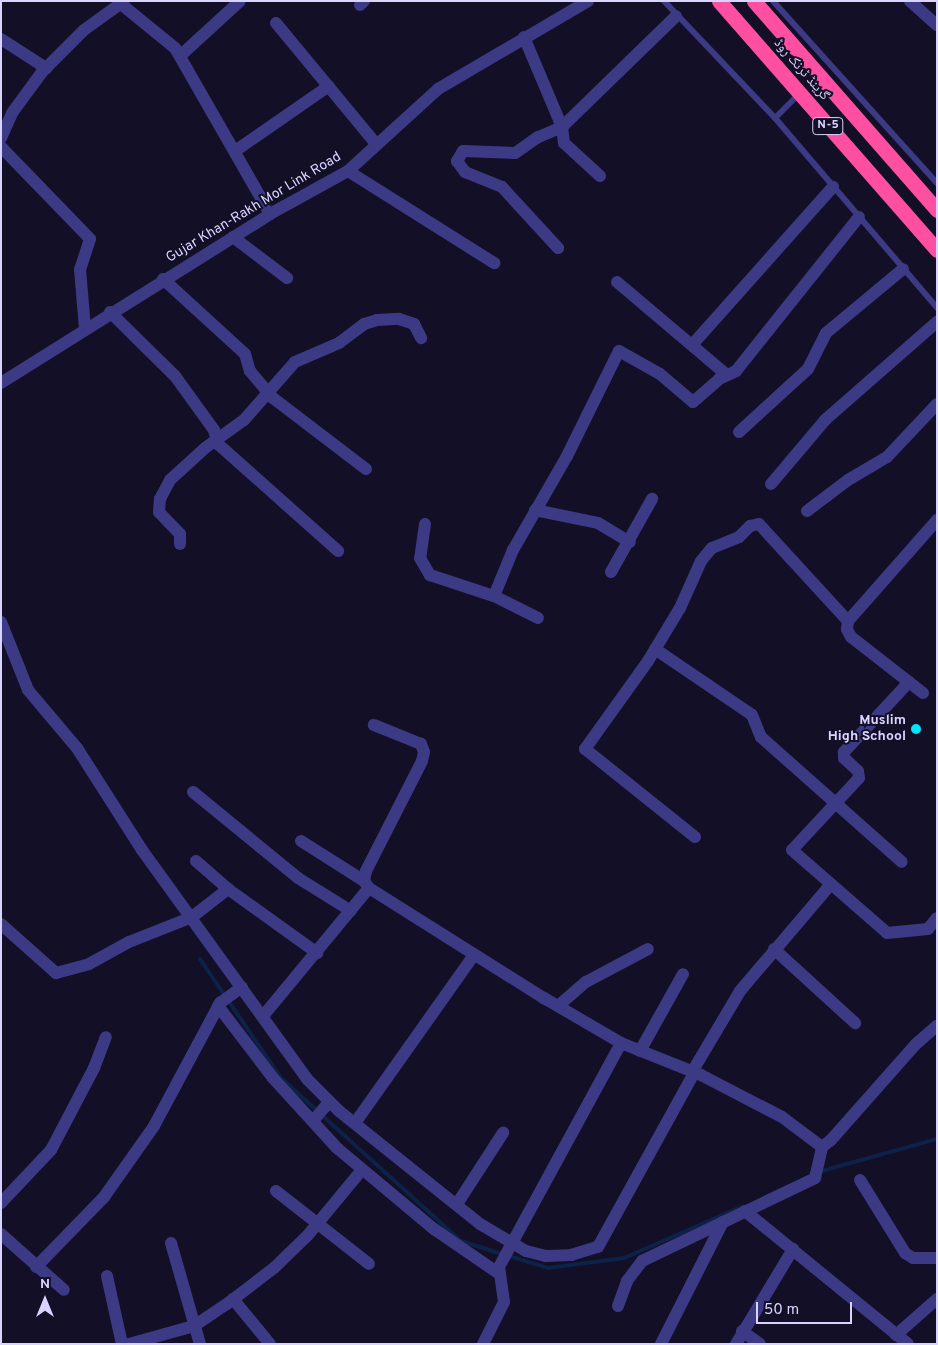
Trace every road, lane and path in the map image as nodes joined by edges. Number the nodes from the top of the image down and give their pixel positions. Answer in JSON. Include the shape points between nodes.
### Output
{"nodes":[{"id":1,"x":240,"y":1,"type":"edge"},
{"id":2,"x":588,"y":1,"type":"edge"},
{"id":3,"x":664,"y":1,"type":"edge"},
{"id":4,"x":719,"y":1,"type":"edge"},
{"id":5,"x":754,"y":1,"type":"edge"},
{"id":6,"x":773,"y":1,"type":"edge"},
{"id":7,"x":910,"y":1,"type":"edge"},
{"id":8,"x":122,"y":3,"type":"edge"},
{"id":9,"x":676,"y":16,"type":"junction"},
{"id":10,"x":276,"y":23,"type":"dead end"},
{"id":11,"x":937,"y":25,"type":"edge"},
{"id":12,"x":524,"y":37,"type":"junction"},
{"id":13,"x":1,"y":39,"type":"edge"},
{"id":14,"x":180,"y":56,"type":"junction"},
{"id":15,"x":46,"y":68,"type":"junction"},
{"id":16,"x":329,"y":86,"type":"junction"},
{"id":17,"x":800,"y":94,"type":"junction"},
{"id":18,"x":775,"y":118,"type":"junction"},
{"id":19,"x":562,"y":127,"type":"junction"},
{"id":20,"x":1,"y":138,"type":"edge"},
{"id":21,"x":377,"y":145,"type":"junction"},
{"id":22,"x":1,"y":147,"type":"edge"},
{"id":23,"x":235,"y":151,"type":"junction"},
{"id":24,"x":348,"y":172,"type":"junction"},
{"id":25,"x":600,"y":176,"type":"dead end"},
{"id":26,"x":937,"y":183,"type":"edge"},
{"id":27,"x":833,"y":187,"type":"junction"},
{"id":28,"x":937,"y":210,"type":"edge"},
{"id":29,"x":270,"y":214,"type":"junction"},
{"id":30,"x":859,"y":217,"type":"junction"},
{"id":31,"x":233,"y":237,"type":"junction"},
{"id":32,"x":558,"y":248,"type":"dead end"},
{"id":33,"x":937,"y":250,"type":"edge"},
{"id":34,"x":494,"y":263,"type":"dead end"},
{"id":35,"x":903,"y":268,"type":"junction"},
{"id":36,"x":287,"y":278,"type":"dead end"},
{"id":37,"x":163,"y":280,"type":"junction"},
{"id":38,"x":617,"y":282,"type":"dead end"},
{"id":39,"x":937,"y":308,"type":"edge"},
{"id":40,"x":110,"y":312,"type":"junction"},
{"id":41,"x":937,"y":322,"type":"edge"},
{"id":42,"x":85,"y":328,"type":"junction"},
{"id":43,"x":421,"y":338,"type":"dead end"},
{"id":44,"x":692,"y":346,"type":"junction"},
{"id":45,"x":726,"y":374,"type":"junction"},
{"id":46,"x":1,"y":383,"type":"edge"},
{"id":47,"x":269,"y":393,"type":"junction"},
{"id":48,"x":937,"y":404,"type":"edge"},
{"id":49,"x":739,"y":432,"type":"dead end"},
{"id":50,"x":216,"y":439,"type":"junction"},
{"id":51,"x":366,"y":469,"type":"dead end"},
{"id":52,"x":771,"y":484,"type":"dead end"},
{"id":53,"x":652,"y":499,"type":"dead end"},
{"id":54,"x":536,"y":510,"type":"junction"},
{"id":55,"x":807,"y":511,"type":"dead end"},
{"id":56,"x":937,"y":520,"type":"edge"},
{"id":57,"x":426,"y":524,"type":"dead end"},
{"id":58,"x":630,"y":542,"type":"junction"},
{"id":59,"x":180,"y":544,"type":"dead end"},
{"id":60,"x":338,"y":551,"type":"dead end"},
{"id":61,"x":611,"y":572,"type":"dead end"},
{"id":62,"x":494,"y":596,"type":"junction"},
{"id":63,"x":538,"y":618,"type":"dead end"},
{"id":64,"x":848,"y":621,"type":"junction"},
{"id":65,"x":1,"y":622,"type":"edge"},
{"id":66,"x":655,"y":649,"type":"junction"},
{"id":67,"x":909,"y":682,"type":"junction"},
{"id":68,"x":923,"y":693,"type":"dead end"},
{"id":69,"x":374,"y":725,"type":"dead end"},
{"id":70,"x":193,"y":792,"type":"dead end"},
{"id":71,"x":834,"y":803,"type":"junction"},
{"id":72,"x":695,"y":837,"type":"dead end"},
{"id":73,"x":301,"y":841,"type":"dead end"},
{"id":74,"x":196,"y":861,"type":"dead end"},
{"id":75,"x":902,"y":862,"type":"dead end"},
{"id":76,"x":831,"y":884,"type":"junction"},
{"id":77,"x":367,"y":885,"type":"junction"},
{"id":78,"x":228,"y":889,"type":"junction"},
{"id":79,"x":351,"y":911,"type":"junction"},
{"id":80,"x":937,"y":918,"type":"edge"},
{"id":81,"x":189,"y":919,"type":"junction"},
{"id":82,"x":1,"y":924,"type":"edge"},
{"id":83,"x":648,"y":949,"type":"dead end"},
{"id":84,"x":774,"y":949,"type":"junction"},
{"id":85,"x":317,"y":953,"type":"junction"},
{"id":86,"x":474,"y":955,"type":"junction"},
{"id":87,"x":683,"y":974,"type":"dead end"},
{"id":88,"x":237,"y":990,"type":"junction"},
{"id":89,"x":219,"y":1005,"type":"junction"},
{"id":90,"x":558,"y":1006,"type":"junction"},
{"id":91,"x":263,"y":1016,"type":"junction"},
{"id":92,"x":855,"y":1023,"type":"dead end"},
{"id":93,"x":937,"y":1026,"type":"edge"},
{"id":94,"x":106,"y":1037,"type":"dead end"},
{"id":95,"x":621,"y":1043,"type":"junction"},
{"id":96,"x":640,"y":1051,"type":"junction"},
{"id":97,"x":693,"y":1072,"type":"junction"},
{"id":98,"x":327,"y":1104,"type":"junction"},
{"id":99,"x":314,"y":1120,"type":"junction"},
{"id":100,"x":354,"y":1123,"type":"junction"},
{"id":101,"x":503,"y":1133,"type":"dead end"},
{"id":102,"x":822,"y":1152,"type":"junction"},
{"id":103,"x":361,"y":1171,"type":"junction"},
{"id":104,"x":860,"y":1180,"type":"dead end"},
{"id":105,"x":276,"y":1191,"type":"dead end"},
{"id":106,"x":1,"y":1203,"type":"edge"},
{"id":107,"x":457,"y":1204,"type":"junction"},
{"id":108,"x":745,"y":1211,"type":"junction"},
{"id":109,"x":319,"y":1222,"type":"junction"},
{"id":110,"x":722,"y":1222,"type":"junction"},
{"id":111,"x":1,"y":1234,"type":"edge"},
{"id":112,"x":171,"y":1243,"type":"dead end"},
{"id":113,"x":511,"y":1246,"type":"junction"},
{"id":114,"x":793,"y":1250,"type":"junction"},
{"id":115,"x":937,"y":1258,"type":"edge"},
{"id":116,"x":369,"y":1264,"type":"dead end"},
{"id":117,"x":36,"y":1267,"type":"junction"},
{"id":118,"x":499,"y":1269,"type":"junction"},
{"id":119,"x":107,"y":1276,"type":"dead end"},
{"id":120,"x":64,"y":1290,"type":"dead end"},
{"id":121,"x":233,"y":1299,"type":"junction"},
{"id":122,"x":937,"y":1299,"type":"edge"},
{"id":123,"x":618,"y":1306,"type":"dead end"},
{"id":124,"x":194,"y":1326,"type":"junction"},
{"id":125,"x":742,"y":1331,"type":"junction"},
{"id":126,"x":896,"y":1335,"type":"junction"},
{"id":127,"x":122,"y":1344,"type":"edge"},
{"id":128,"x":129,"y":1344,"type":"edge"},
{"id":129,"x":200,"y":1344,"type":"edge"},
{"id":130,"x":270,"y":1344,"type":"edge"},
{"id":131,"x":484,"y":1344,"type":"edge"},
{"id":132,"x":661,"y":1344,"type":"edge"},
{"id":133,"x":736,"y":1344,"type":"edge"},
{"id":134,"x":760,"y":1344,"type":"edge"},
{"id":135,"x":908,"y":1344,"type":"edge"}],
"edges":[{"from":1,"to":14,"type":"street"},
{"from":2,"to":12,"type":"street","name":"Gujar Khan-Rakh Mor Link Road"},
{"from":3,"to":9,"type":"lane"},
{"from":4,"to":17,"type":"highway","name":"گرینڈ ٹرنک روڈ","number":"N-5"},
{"from":5,"to":28,"type":"highway","name":"گرینڈ ٹرنک روڈ","number":"N-5"},
{"from":6,"to":26,"type":"lane"},
{"from":7,"to":11,"type":"street"},
{"from":8,"to":14,"type":"street"},
{"from":8,"to":15,"type":"street","via":[[84,30]]},
{"from":9,"to":18,"type":"lane"},
{"from":9,"to":19,"type":"street"},
{"from":10,"to":16,"type":"street"},
{"from":12,"to":19,"type":"street"},
{"from":12,"to":21,"type":"street","name":"Gujar Khan-Rakh Mor Link Road","via":[[438,89]]},
{"from":13,"to":15,"type":"street"},
{"from":14,"to":23,"type":"street"},
{"from":15,"to":20,"type":"street","via":[[12,113]]},
{"from":16,"to":21,"type":"street"},
{"from":16,"to":23,"type":"street"},
{"from":17,"to":18,"type":"lane"},
{"from":17,"to":33,"type":"highway","name":"گرینڈ ٹرنک روڈ","number":"N-5"},
{"from":18,"to":27,"type":"lane"},
{"from":19,"to":25,"type":"street","via":[[564,143]]},
{"from":19,"to":32,"type":"street","via":[[538,137],[515,153],[470,150],[457,157],[465,172],[502,187]]},
{"from":21,"to":24,"type":"street","name":"Gujar Khan-Rakh Mor Link Road"},
{"from":22,"to":42,"type":"street","via":[[90,239],[80,269]]},
{"from":23,"to":29,"type":"street"},
{"from":24,"to":29,"type":"street","name":"Gujar Khan-Rakh Mor Link Road"},
{"from":24,"to":34,"type":"street"},
{"from":27,"to":30,"type":"lane"},
{"from":27,"to":44,"type":"street"},
{"from":29,"to":31,"type":"street","name":"Gujar Khan-Rakh Mor Link Road"},
{"from":30,"to":35,"type":"lane"},
{"from":30,"to":45,"type":"street","via":[[736,371]]},
{"from":31,"to":36,"type":"street"},
{"from":31,"to":37,"type":"street","name":"Gujar Khan-Rakh Mor Link Road"},
{"from":35,"to":39,"type":"lane"},
{"from":35,"to":49,"type":"street","via":[[826,333],[808,369]]},
{"from":37,"to":40,"type":"street","name":"Gujar Khan-Rakh Mor Link Road"},
{"from":37,"to":47,"type":"street","via":[[245,354],[250,371]]},
{"from":38,"to":44,"type":"street"},
{"from":40,"to":42,"type":"street","name":"Gujar Khan-Rakh Mor Link Road"},
{"from":40,"to":50,"type":"street","via":[[175,376],[214,430]]},
{"from":41,"to":52,"type":"street","via":[[825,420]]},
{"from":42,"to":46,"type":"street","name":"Gujar Khan-Rakh Mor Link Road"},
{"from":43,"to":47,"type":"street","via":[[414,324],[399,319],[364,324],[339,343],[300,359]]},
{"from":44,"to":45,"type":"street"},
{"from":45,"to":54,"type":"street","via":[[693,402],[660,374],[619,351]]},
{"from":47,"to":50,"type":"street","via":[[240,424]]},
{"from":47,"to":51,"type":"street"},
{"from":48,"to":55,"type":"street","via":[[887,457],[848,480]]},
{"from":50,"to":59,"type":"street","via":[[170,480],[160,499],[159,512],[180,534]]},
{"from":50,"to":60,"type":"street"},
{"from":53,"to":58,"type":"street"},
{"from":54,"to":58,"type":"street","via":[[598,523]]},
{"from":54,"to":62,"type":"street"},
{"from":56,"to":64,"type":"street"},
{"from":57,"to":62,"type":"street","via":[[420,558],[430,575]]},
{"from":58,"to":61,"type":"street"},
{"from":62,"to":63,"type":"street"},
{"from":64,"to":66,"type":"street","via":[[759,524],[750,526],[739,537],[708,552]]},
{"from":64,"to":67,"type":"street","via":[[847,630],[851,636]]},
{"from":65,"to":81,"type":"street","via":[[28,690],[77,748]]},
{"from":66,"to":71,"type":"street","via":[[752,715],[762,737]]},
{"from":66,"to":72,"type":"street","via":[[585,749]]},
{"from":67,"to":68,"type":"street"},
{"from":67,"to":71,"type":"street","via":[[844,752],[844,758],[858,771],[859,778]]},
{"from":69,"to":77,"type":"street","via":[[421,744],[424,752],[366,871]]},
{"from":70,"to":79,"type":"street","via":[[298,878]]},
{"from":71,"to":75,"type":"street"},
{"from":71,"to":76,"type":"street","via":[[792,850]]},
{"from":73,"to":77,"type":"street"},
{"from":74,"to":78,"type":"street"},
{"from":76,"to":80,"type":"street","via":[[887,933],[928,929]]},
{"from":76,"to":84,"type":"street"},
{"from":77,"to":79,"type":"street"},
{"from":77,"to":86,"type":"street"},
{"from":78,"to":81,"type":"street"},
{"from":78,"to":85,"type":"street"},
{"from":79,"to":85,"type":"street"},
{"from":81,"to":82,"type":"street","via":[[128,942],[89,964],[56,973]]},
{"from":81,"to":88,"type":"street"},
{"from":83,"to":90,"type":"street","via":[[586,982]]},
{"from":84,"to":92,"type":"street"},
{"from":84,"to":97,"type":"street","via":[[740,991]]},
{"from":85,"to":91,"type":"street"},
{"from":86,"to":90,"type":"street"},
{"from":86,"to":100,"type":"street"},
{"from":87,"to":96,"type":"street"},
{"from":88,"to":89,"type":"street"},
{"from":88,"to":91,"type":"street"},
{"from":89,"to":99,"type":"street","via":[[273,1078]]},
{"from":89,"to":117,"type":"street","via":[[154,1126],[104,1197]]},
{"from":90,"to":95,"type":"street"},
{"from":91,"to":98,"type":"street"},
{"from":93,"to":102,"type":"street","via":[[916,1044]]},
{"from":94,"to":106,"type":"street","via":[[51,1150]]},
{"from":95,"to":96,"type":"street"},
{"from":95,"to":113,"type":"street"},
{"from":96,"to":97,"type":"street"},
{"from":97,"to":102,"type":"street","via":[[782,1117]]},
{"from":97,"to":113,"type":"street","via":[[598,1247],[571,1256],[546,1256]]},
{"from":98,"to":99,"type":"street"},
{"from":98,"to":100,"type":"street"},
{"from":99,"to":103,"type":"street"},
{"from":100,"to":107,"type":"street"},
{"from":101,"to":107,"type":"street"},
{"from":102,"to":108,"type":"street","via":[[815,1178]]},
{"from":103,"to":109,"type":"street"},
{"from":103,"to":118,"type":"street","via":[[434,1229]]},
{"from":104,"to":115,"type":"street","via":[[906,1253],[913,1258]]},
{"from":105,"to":109,"type":"street"},
{"from":107,"to":113,"type":"street"},
{"from":108,"to":110,"type":"street"},
{"from":108,"to":114,"type":"street"},
{"from":109,"to":116,"type":"street"},
{"from":109,"to":121,"type":"street","via":[[274,1268]]},
{"from":110,"to":123,"type":"street","via":[[642,1261],[627,1281]]},
{"from":110,"to":132,"type":"street"},
{"from":111,"to":117,"type":"street"},
{"from":112,"to":124,"type":"street"},
{"from":113,"to":118,"type":"street"},
{"from":114,"to":125,"type":"street"},
{"from":114,"to":126,"type":"street"},
{"from":117,"to":120,"type":"street"},
{"from":118,"to":131,"type":"street","via":[[504,1302]]},
{"from":119,"to":127,"type":"street"},
{"from":121,"to":124,"type":"street"},
{"from":121,"to":130,"type":"street"},
{"from":122,"to":126,"type":"street"},
{"from":124,"to":128,"type":"street"},
{"from":124,"to":129,"type":"street"},
{"from":125,"to":133,"type":"street"},
{"from":125,"to":134,"type":"street"},
{"from":126,"to":135,"type":"street"}]}
